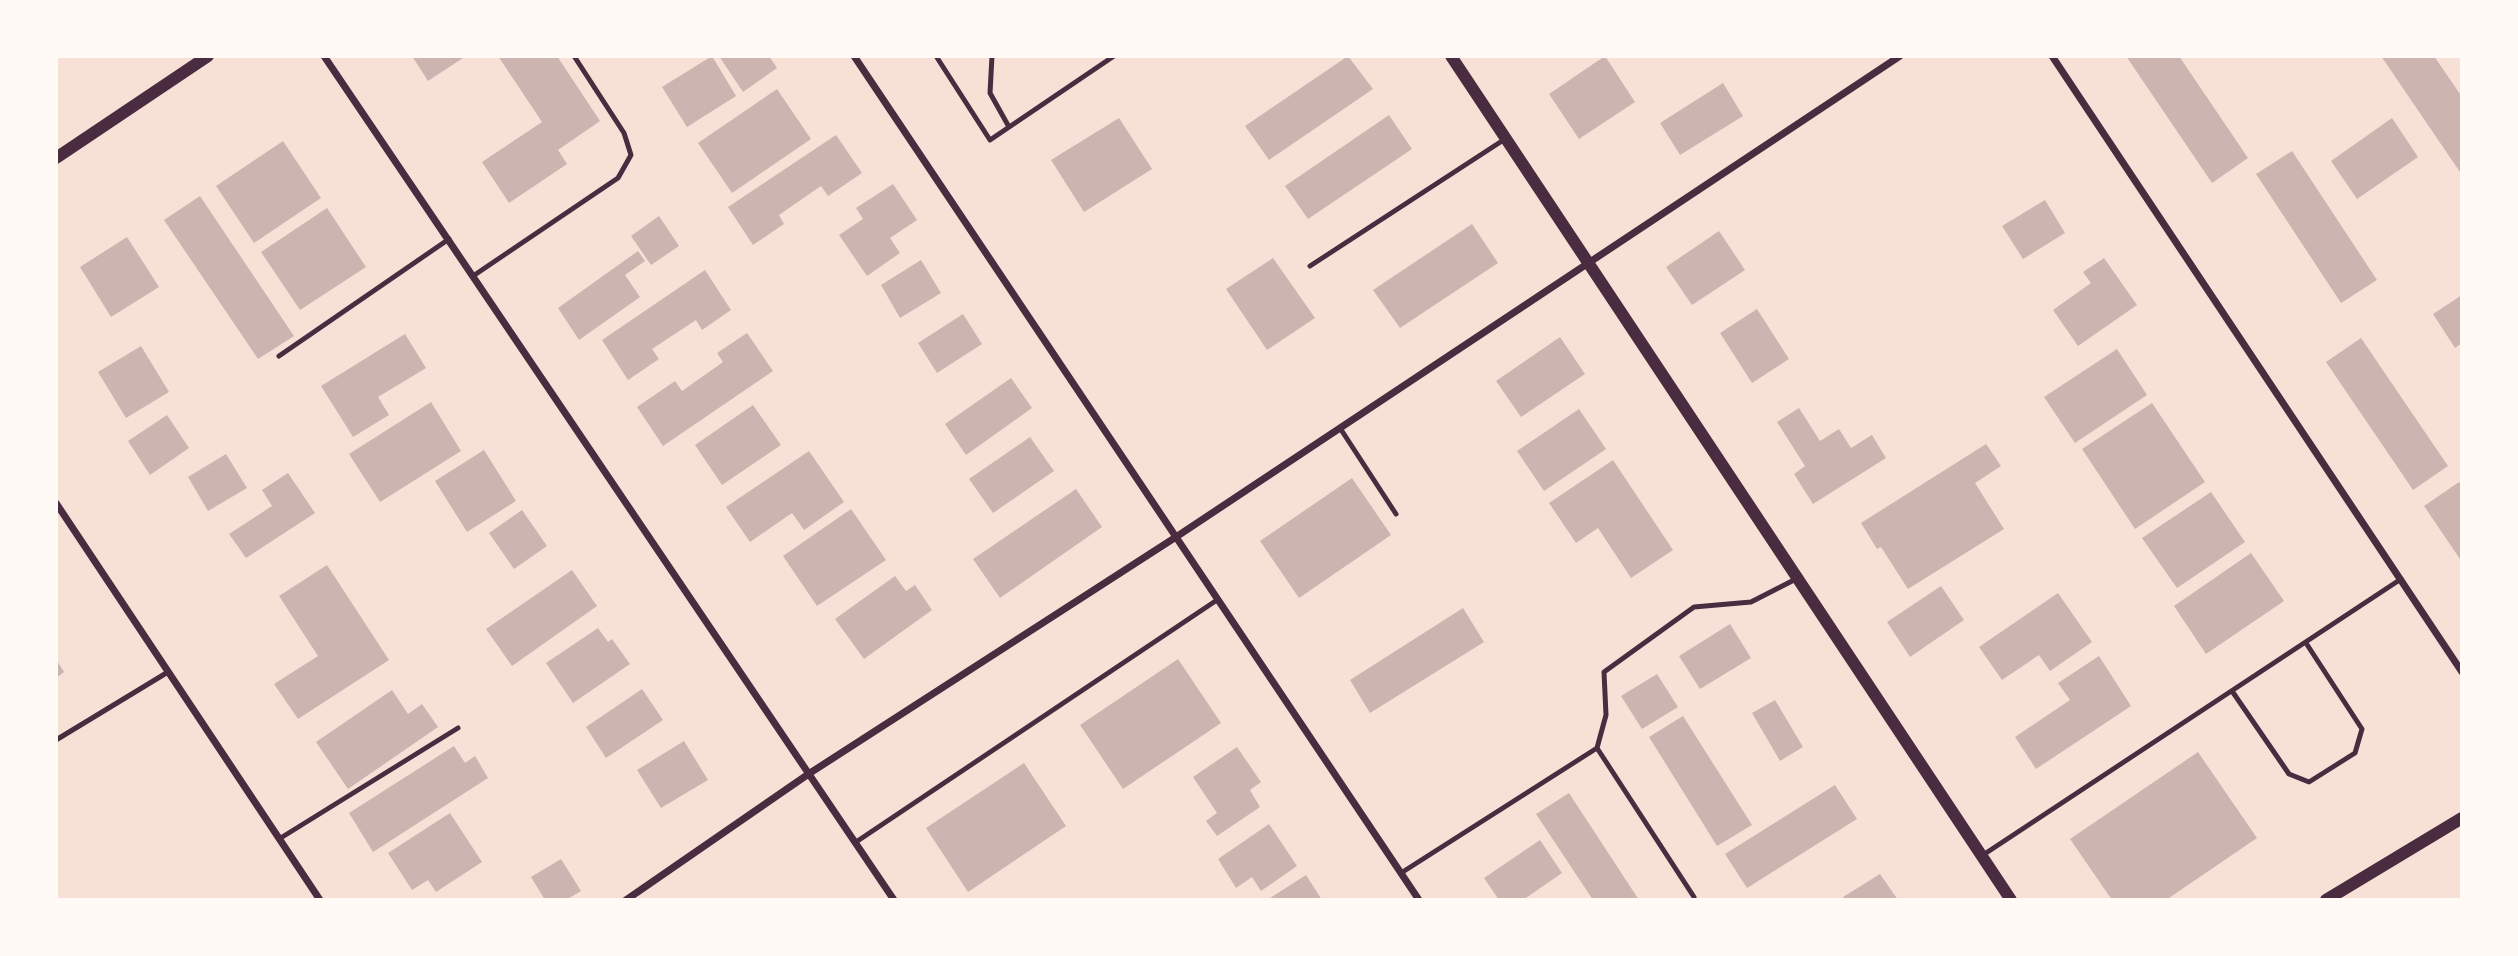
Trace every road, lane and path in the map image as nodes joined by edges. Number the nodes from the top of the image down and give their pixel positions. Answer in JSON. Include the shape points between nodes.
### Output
{"nodes":[{"id":1,"x":208,"y":56,"type":"edge"},
{"id":2,"x":324,"y":56,"type":"edge"},
{"id":3,"x":574,"y":56,"type":"edge"},
{"id":4,"x":854,"y":56,"type":"edge"},
{"id":5,"x":936,"y":56,"type":"edge"},
{"id":6,"x":1114,"y":56,"type":"edge"},
{"id":7,"x":1451,"y":56,"type":"edge"},
{"id":8,"x":1899,"y":56,"type":"edge"},
{"id":9,"x":2052,"y":56,"type":"edge"},
{"id":10,"x":995,"y":57,"type":"edge"},
{"id":11,"x":1009,"y":127,"type":"junction"},
{"id":12,"x":1505,"y":139,"type":"junction"},
{"id":13,"x":56,"y":158,"type":"edge"},
{"id":14,"x":449,"y":239,"type":"junction"},
{"id":15,"x":1586,"y":263,"type":"junction"},
{"id":16,"x":1310,"y":266,"type":"dead end"},
{"id":17,"x":473,"y":276,"type":"junction"},
{"id":18,"x":279,"y":356,"type":"dead end"},
{"id":19,"x":1340,"y":428,"type":"junction"},
{"id":20,"x":56,"y":503,"type":"edge"},
{"id":21,"x":1396,"y":514,"type":"dead end"},
{"id":22,"x":1176,"y":537,"type":"junction"},
{"id":23,"x":1796,"y":579,"type":"junction"},
{"id":24,"x":2401,"y":579,"type":"junction"},
{"id":25,"x":1217,"y":600,"type":"junction"},
{"id":26,"x":2306,"y":643,"type":"junction"},
{"id":27,"x":168,"y":672,"type":"junction"},
{"id":28,"x":2462,"y":672,"type":"edge"},
{"id":29,"x":2232,"y":691,"type":"junction"},
{"id":30,"x":458,"y":728,"type":"dead end"},
{"id":31,"x":56,"y":740,"type":"edge"},
{"id":32,"x":1597,"y":748,"type":"junction"},
{"id":33,"x":810,"y":773,"type":"junction"},
{"id":34,"x":2462,"y":818,"type":"edge"},
{"id":35,"x":279,"y":839,"type":"junction"},
{"id":36,"x":856,"y":842,"type":"junction"},
{"id":37,"x":1982,"y":856,"type":"junction"},
{"id":38,"x":1401,"y":873,"type":"junction"},
{"id":39,"x":1694,"y":897,"type":"dead end"},
{"id":40,"x":320,"y":900,"type":"edge"},
{"id":41,"x":626,"y":900,"type":"edge"},
{"id":42,"x":894,"y":900,"type":"edge"},
{"id":43,"x":1419,"y":900,"type":"edge"},
{"id":44,"x":2011,"y":900,"type":"edge"},
{"id":45,"x":2326,"y":900,"type":"edge"}],
"edges":[{"from":1,"to":13,"type":"street"},
{"from":2,"to":14,"type":"street"},
{"from":3,"to":17,"type":"lane","via":[[624,133],[631,155],[618,178]]},
{"from":4,"to":22,"type":"street"},
{"from":5,"to":11,"type":"lane","via":[[990,140]]},
{"from":6,"to":11,"type":"lane"},
{"from":7,"to":12,"type":"street"},
{"from":8,"to":15,"type":"street"},
{"from":9,"to":24,"type":"street"},
{"from":10,"to":11,"type":"lane","via":[[990,93]]},
{"from":12,"to":15,"type":"street"},
{"from":12,"to":16,"type":"lane"},
{"from":14,"to":17,"type":"street"},
{"from":14,"to":18,"type":"lane"},
{"from":15,"to":19,"type":"street"},
{"from":15,"to":23,"type":"street"},
{"from":17,"to":33,"type":"street"},
{"from":19,"to":21,"type":"lane"},
{"from":19,"to":22,"type":"street"},
{"from":20,"to":27,"type":"street"},
{"from":22,"to":25,"type":"street"},
{"from":22,"to":33,"type":"street"},
{"from":23,"to":32,"type":"lane","via":[[1751,602],[1695,607],[1604,672],[1606,715]]},
{"from":23,"to":37,"type":"street"},
{"from":24,"to":26,"type":"lane"},
{"from":24,"to":28,"type":"street"},
{"from":25,"to":36,"type":"lane"},
{"from":25,"to":38,"type":"street"},
{"from":26,"to":29,"type":"lane"},
{"from":26,"to":29,"type":"lane","via":[[2362,729],[2355,753],[2309,782],[2289,774]]},
{"from":27,"to":31,"type":"lane"},
{"from":27,"to":35,"type":"street"},
{"from":29,"to":37,"type":"lane"},
{"from":30,"to":35,"type":"lane"},
{"from":32,"to":38,"type":"lane"},
{"from":32,"to":39,"type":"lane"},
{"from":33,"to":36,"type":"street"},
{"from":33,"to":41,"type":"street"},
{"from":34,"to":45,"type":"street"},
{"from":35,"to":40,"type":"street"},
{"from":36,"to":42,"type":"street"},
{"from":37,"to":44,"type":"street"},
{"from":38,"to":43,"type":"street"}]}
